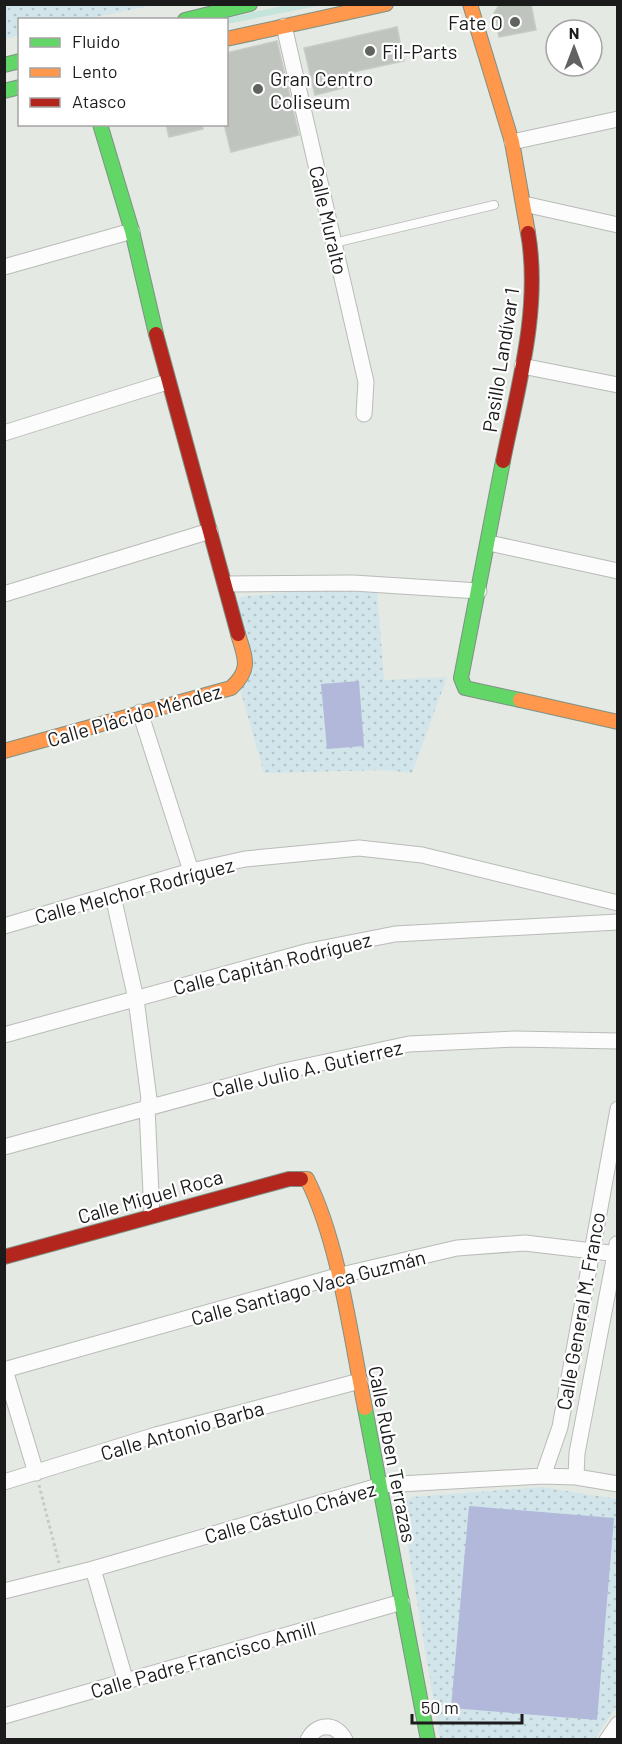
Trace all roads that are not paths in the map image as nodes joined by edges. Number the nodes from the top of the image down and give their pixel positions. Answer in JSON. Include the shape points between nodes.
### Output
{"nodes":[{"id":1,"x":250,"y":4,"type":"edge"},
{"id":2,"x":386,"y":4,"type":"edge"},
{"id":3,"x":470,"y":4,"type":"edge"},
{"id":4,"x":193,"y":18,"type":"edge"},
{"id":5,"x":284,"y":26,"type":"junction"},
{"id":6,"x":228,"y":39,"type":"edge"},
{"id":7,"x":618,"y":119,"type":"edge"},
{"id":8,"x":101,"y":126,"type":"edge"},
{"id":9,"x":512,"y":142,"type":"junction"},
{"id":10,"x":524,"y":204,"type":"junction"},
{"id":11,"x":494,"y":206,"type":"dead end"},
{"id":12,"x":618,"y":225,"type":"edge"},
{"id":13,"x":132,"y":231,"type":"junction"},
{"id":14,"x":334,"y":243,"type":"junction"},
{"id":15,"x":4,"y":267,"type":"edge"},
{"id":16,"x":522,"y":366,"type":"junction"},
{"id":17,"x":167,"y":382,"type":"junction"},
{"id":18,"x":618,"y":385,"type":"edge"},
{"id":19,"x":364,"y":414,"type":"dead end"},
{"id":20,"x":4,"y":433,"type":"edge"},
{"id":21,"x":210,"y":531,"type":"junction"},
{"id":22,"x":489,"y":543,"type":"junction"},
{"id":23,"x":618,"y":571,"type":"edge"},
{"id":24,"x":225,"y":584,"type":"junction"},
{"id":25,"x":479,"y":591,"type":"junction"},
{"id":26,"x":4,"y":594,"type":"edge"},
{"id":27,"x":140,"y":712,"type":"junction"},
{"id":28,"x":618,"y":722,"type":"edge"},
{"id":29,"x":4,"y":751,"type":"edge"},
{"id":30,"x":191,"y":871,"type":"junction"},
{"id":31,"x":113,"y":896,"type":"junction"},
{"id":32,"x":618,"y":903,"type":"edge"},
{"id":33,"x":618,"y":922,"type":"edge"},
{"id":34,"x":4,"y":926,"type":"edge"},
{"id":35,"x":136,"y":999,"type":"junction"},
{"id":36,"x":4,"y":1035,"type":"edge"},
{"id":37,"x":618,"y":1041,"type":"edge"},
{"id":38,"x":147,"y":1108,"type":"junction"},
{"id":39,"x":618,"y":1109,"type":"edge"},
{"id":40,"x":4,"y":1148,"type":"edge"},
{"id":41,"x":307,"y":1179,"type":"joint"},
{"id":42,"x":152,"y":1215,"type":"junction"},
{"id":43,"x":617,"y":1250,"type":"edge"},
{"id":44,"x":590,"y":1251,"type":"junction"},
{"id":45,"x":4,"y":1257,"type":"edge"},
{"id":46,"x":337,"y":1276,"type":"junction"},
{"id":47,"x":5,"y":1370,"type":"edge"},
{"id":48,"x":360,"y":1381,"type":"junction"},
{"id":49,"x":36,"y":1473,"type":"junction"},
{"id":50,"x":543,"y":1476,"type":"junction"},
{"id":51,"x":576,"y":1477,"type":"junction"},
{"id":52,"x":4,"y":1482,"type":"edge"},
{"id":53,"x":618,"y":1484,"type":"edge"},
{"id":54,"x":382,"y":1485,"type":"junction"},
{"id":55,"x":93,"y":1569,"type":"junction"},
{"id":56,"x":4,"y":1591,"type":"edge"},
{"id":57,"x":402,"y":1602,"type":"junction"},
{"id":58,"x":126,"y":1682,"type":"junction"},
{"id":59,"x":4,"y":1716,"type":"edge"},
{"id":60,"x":308,"y":1740,"type":"edge"},
{"id":61,"x":345,"y":1740,"type":"edge"},
{"id":62,"x":428,"y":1740,"type":"edge"}],
"edges":[{"from":1,"to":4,"type":"street"},
{"from":2,"to":5,"type":"street"},
{"from":3,"to":9,"type":"street","name":"Pasillo Landívar 1"},
{"from":5,"to":6,"type":"street"},
{"from":5,"to":14,"type":"street","name":"Calle Muralto"},
{"from":7,"to":9,"type":"street"},
{"from":8,"to":13,"type":"street"},
{"from":9,"to":10,"type":"street","name":"Pasillo Landívar 1"},
{"from":10,"to":12,"type":"street"},
{"from":10,"to":16,"type":"street","name":"Pasillo Landívar 1","via":[[532,295]]},
{"from":11,"to":14,"type":"lane"},
{"from":13,"to":15,"type":"street"},
{"from":13,"to":17,"type":"street"},
{"from":14,"to":19,"type":"street","name":"Calle Muralto","via":[[366,382]]},
{"from":16,"to":18,"type":"street"},
{"from":16,"to":22,"type":"street","name":"Pasillo Landívar 1"},
{"from":17,"to":20,"type":"street"},
{"from":17,"to":21,"type":"street"},
{"from":21,"to":24,"type":"street"},
{"from":21,"to":26,"type":"street"},
{"from":22,"to":23,"type":"street"},
{"from":22,"to":25,"type":"street","name":"Pasillo Landívar 1"},
{"from":24,"to":25,"type":"street","via":[[353,583]]},
{"from":24,"to":27,"type":"street","name":"Calle Plácido Méndez","via":[[246,660],[243,677],[231,688]]},
{"from":25,"to":28,"type":"street","name":"Pasillo Landívar 1","via":[[461,678],[465,688]]},
{"from":27,"to":29,"type":"street","name":"Calle Plácido Méndez"},
{"from":27,"to":30,"type":"street"},
{"from":30,"to":31,"type":"street","name":"Calle Melchor Rodríguez"},
{"from":30,"to":32,"type":"street","name":"Calle Melchor Rodríguez","via":[[245,860],[359,848],[422,855]]},
{"from":31,"to":34,"type":"street","name":"Calle Melchor Rodríguez"},
{"from":31,"to":35,"type":"street"},
{"from":33,"to":35,"type":"street","name":"Calle Capitán Rodríguez","via":[[395,934],[309,951]]},
{"from":35,"to":36,"type":"street","name":"Calle Capitán Rodríguez"},
{"from":35,"to":38,"type":"street"},
{"from":37,"to":38,"type":"street","name":"Calle Julio A. Gutierrez","via":[[515,1039],[409,1044],[284,1071]]},
{"from":38,"to":40,"type":"street","name":"Calle Julio A. Gutierrez"},
{"from":38,"to":42,"type":"street"},
{"from":39,"to":44,"type":"street","name":"Calle General M. Franco"},
{"from":41,"to":42,"type":"street","name":"Calle Miguel Roca","via":[[289,1179]]},
{"from":41,"to":46,"type":"street","name":"Calle Ruben Terrazas","via":[[315,1192]]},
{"from":42,"to":45,"type":"street","name":"Calle Miguel Roca"},
{"from":43,"to":44,"type":"street","name":"Calle Santiago Vaca Guzmán"},
{"from":43,"to":51,"type":"street","name":"Calle General M. Franco","via":[[577,1453]]},
{"from":44,"to":46,"type":"street","name":"Calle Santiago Vaca Guzmán","via":[[525,1243],[457,1248]]},
{"from":44,"to":50,"type":"street","name":"Calle General M. Franco","via":[[560,1427]]},
{"from":46,"to":47,"type":"street","name":"Calle Santiago Vaca Guzmán"},
{"from":46,"to":48,"type":"street","name":"Calle Ruben Terrazas"},
{"from":47,"to":49,"type":"street"},
{"from":48,"to":49,"type":"street","name":"Calle Antonio Barba","via":[[156,1435]]},
{"from":48,"to":54,"type":"street","name":"Calle Ruben Terrazas"},
{"from":49,"to":52,"type":"street","name":"Calle Antonio Barba"},
{"from":50,"to":51,"type":"street","name":"Calle Cástulo Chávez"},
{"from":50,"to":54,"type":"street","name":"Calle Cástulo Chávez"},
{"from":51,"to":53,"type":"street","name":"Calle Cástulo Chávez"},
{"from":54,"to":55,"type":"street","name":"Calle Cástulo Chávez"},
{"from":54,"to":57,"type":"street","name":"Calle Ruben Terrazas"},
{"from":55,"to":56,"type":"street","name":"Calle Cástulo Chávez"},
{"from":55,"to":58,"type":"street"},
{"from":57,"to":58,"type":"street","name":"Calle Padre Francisco Amill"},
{"from":57,"to":62,"type":"street","name":"Calle Ruben Terrazas"},
{"from":58,"to":59,"type":"street","name":"Calle Padre Francisco Amill"},
{"from":60,"to":61,"type":"street","via":[[312,1732],[327,1726],[335,1728]]}]}
